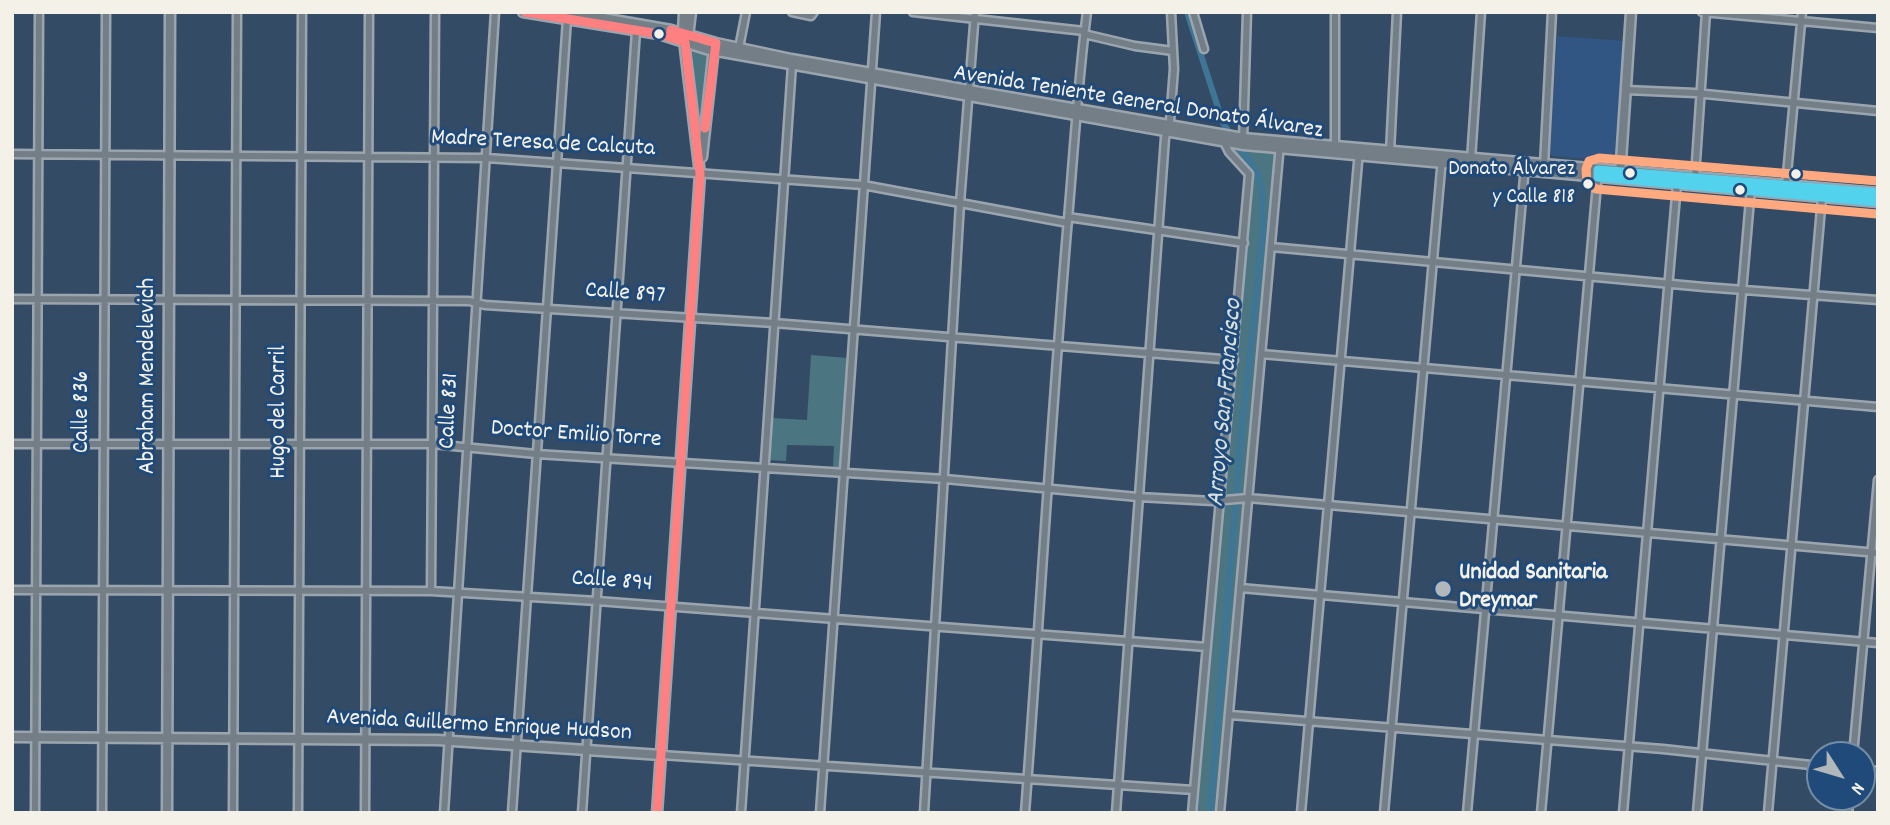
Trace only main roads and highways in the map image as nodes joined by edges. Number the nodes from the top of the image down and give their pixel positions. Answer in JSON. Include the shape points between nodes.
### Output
{"nodes":[{"id":1,"x":170,"y":12,"type":"edge"},
{"id":2,"x":523,"y":12,"type":"edge"},
{"id":3,"x":684,"y":12,"type":"edge"},
{"id":4,"x":691,"y":12,"type":"edge"},
{"id":5,"x":1631,"y":12,"type":"edge"},
{"id":6,"x":567,"y":16,"type":"edge"},
{"id":7,"x":686,"y":36,"type":"junction"},
{"id":8,"x":714,"y":47,"type":"junction"},
{"id":9,"x":871,"y":76,"type":"junction"},
{"id":10,"x":1280,"y":146,"type":"junction"},
{"id":11,"x":1359,"y":153,"type":"junction"},
{"id":12,"x":1442,"y":160,"type":"junction"},
{"id":13,"x":1525,"y":167,"type":"junction"},
{"id":14,"x":1598,"y":173,"type":"junction"},
{"id":15,"x":700,"y":174,"type":"junction"},
{"id":16,"x":1620,"y":175,"type":"junction"},
{"id":17,"x":1752,"y":186,"type":"junction"},
{"id":18,"x":1878,"y":193,"type":"edge"},
{"id":19,"x":1878,"y":202,"type":"edge"},
{"id":20,"x":12,"y":737,"type":"edge"},
{"id":21,"x":167,"y":739,"type":"junction"},
{"id":22,"x":661,"y":755,"type":"junction"},
{"id":23,"x":167,"y":813,"type":"edge"},
{"id":24,"x":657,"y":813,"type":"edge"}],
"edges":[{"from":1,"to":21,"type":"main road","name":"Abraham Mendelevich"},
{"from":2,"to":6,"type":"main road","name":"Avenida Teniente General Donato Álvarez"},
{"from":3,"to":7,"type":"main road"},
{"from":4,"to":7,"type":"main road"},
{"from":5,"to":16,"type":"main road"},
{"from":6,"to":7,"type":"main road","name":"Avenida Teniente General Donato Álvarez"},
{"from":6,"to":7,"type":"main road","name":"Avenida Teniente General Donato Álvarez"},
{"from":7,"to":8,"type":"main road","name":"Avenida Teniente General Donato Álvarez"},
{"from":7,"to":15,"type":"main road"},
{"from":8,"to":9,"type":"main road","name":"Avenida Teniente General Donato Álvarez","via":[[792,65]]},
{"from":8,"to":9,"type":"main road","name":"Avenida Teniente General Donato Álvarez","via":[[739,48]]},
{"from":8,"to":15,"type":"main road"},
{"from":9,"to":10,"type":"main road","name":"Avenida Teniente General Donato Álvarez"},
{"from":10,"to":11,"type":"main road","name":"Avenida Teniente General Donato Álvarez"},
{"from":10,"to":11,"type":"main road","name":"Avenida Teniente General Donato Álvarez","via":[[1335,147]]},
{"from":11,"to":12,"type":"main road","name":"Avenida Teniente General Donato Álvarez"},
{"from":11,"to":12,"type":"main road","name":"Avenida Teniente General Donato Álvarez","via":[[1390,152]]},
{"from":12,"to":13,"type":"main road","name":"Avenida Teniente General Donato Álvarez"},
{"from":13,"to":14,"type":"main road","name":"Avenida Teniente General Donato Álvarez"},
{"from":13,"to":14,"type":"main road","name":"Avenida Teniente General Donato Álvarez","via":[[1544,165]]},
{"from":14,"to":16,"type":"main road","name":"Avenida Teniente General Donato Álvarez"},
{"from":15,"to":22,"type":"main road"},
{"from":16,"to":17,"type":"main road","name":"Avenida Teniente General Donato Álvarez","via":[[1695,177]]},
{"from":16,"to":17,"type":"main road","name":"Avenida Teniente General Donato Álvarez","via":[[1677,184]]},
{"from":17,"to":18,"type":"main road","name":"Avenida Teniente General Donato Álvarez"},
{"from":17,"to":19,"type":"main road","name":"Avenida Teniente General Donato Álvarez"},
{"from":20,"to":21,"type":"main road","name":"Avenida Guillermo Enrique Hudson"},
{"from":21,"to":22,"type":"main road","name":"Avenida Guillermo Enrique Hudson","via":[[449,740]]},
{"from":21,"to":23,"type":"main road","name":"Abraham Mendelevich"},
{"from":22,"to":24,"type":"main road"}]}
